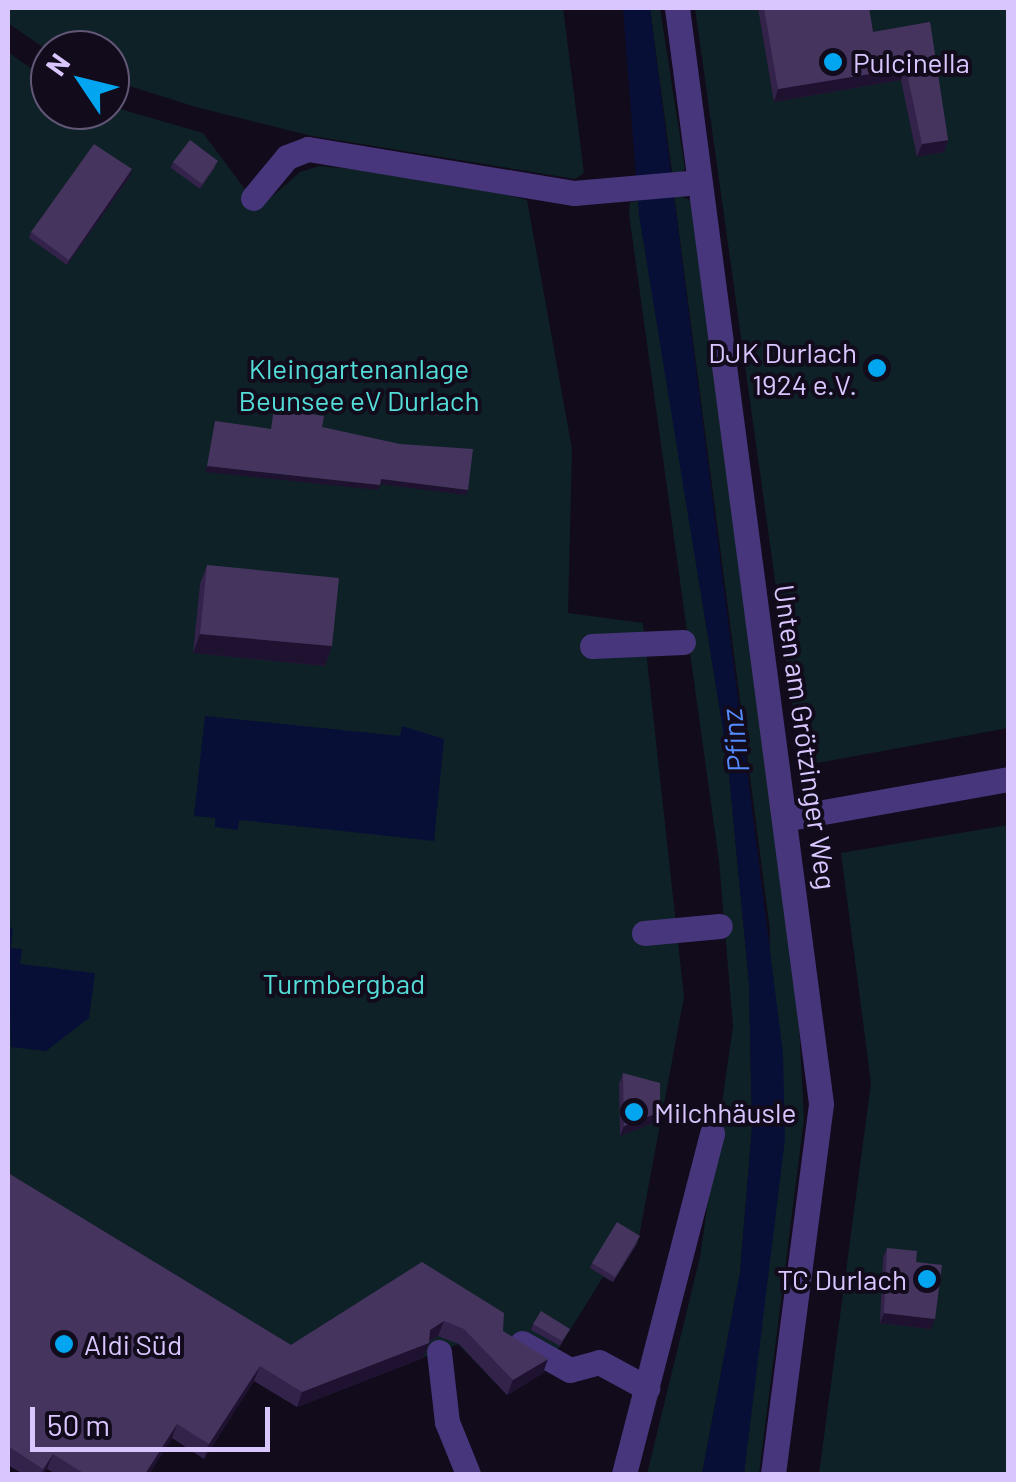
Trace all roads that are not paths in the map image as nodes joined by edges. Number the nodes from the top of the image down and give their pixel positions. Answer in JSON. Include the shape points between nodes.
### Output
{"nodes":[{"id":1,"x":677,"y":8,"type":"edge"},
{"id":2,"x":688,"y":183,"type":"junction"},
{"id":3,"x":253,"y":198,"type":"dead end"},
{"id":4,"x":683,"y":642,"type":"dead end"},
{"id":5,"x":592,"y":646,"type":"dead end"},
{"id":6,"x":1008,"y":779,"type":"edge"},
{"id":7,"x":784,"y":819,"type":"junction"},
{"id":8,"x":720,"y":926,"type":"dead end"},
{"id":9,"x":644,"y":933,"type":"dead end"},
{"id":10,"x":712,"y":1133,"type":"dead end"},
{"id":11,"x":511,"y":1337,"type":"edge"},
{"id":12,"x":439,"y":1352,"type":"dead end"},
{"id":13,"x":647,"y":1388,"type":"junction"},
{"id":14,"x":468,"y":1474,"type":"edge"},
{"id":15,"x":624,"y":1474,"type":"edge"},
{"id":16,"x":772,"y":1474,"type":"edge"}],
"edges":[{"from":1,"to":2,"type":"lane","name":"Unten am Grötzinger Weg"},
{"from":2,"to":3,"type":"lane","via":[[574,193],[308,149],[287,157]]},
{"from":2,"to":7,"type":"lane","name":"Unten am Grötzinger Weg"},
{"from":4,"to":5,"type":"lane"},
{"from":6,"to":7,"type":"lane"},
{"from":7,"to":16,"type":"lane","name":"Unten am Grötzinger Weg","via":[[821,1104]]},
{"from":8,"to":9,"type":"lane"},
{"from":10,"to":13,"type":"lane"},
{"from":11,"to":13,"type":"lane","via":[[570,1370],[599,1362]]},
{"from":12,"to":14,"type":"lane","via":[[447,1422]]},
{"from":13,"to":15,"type":"lane"}]}
